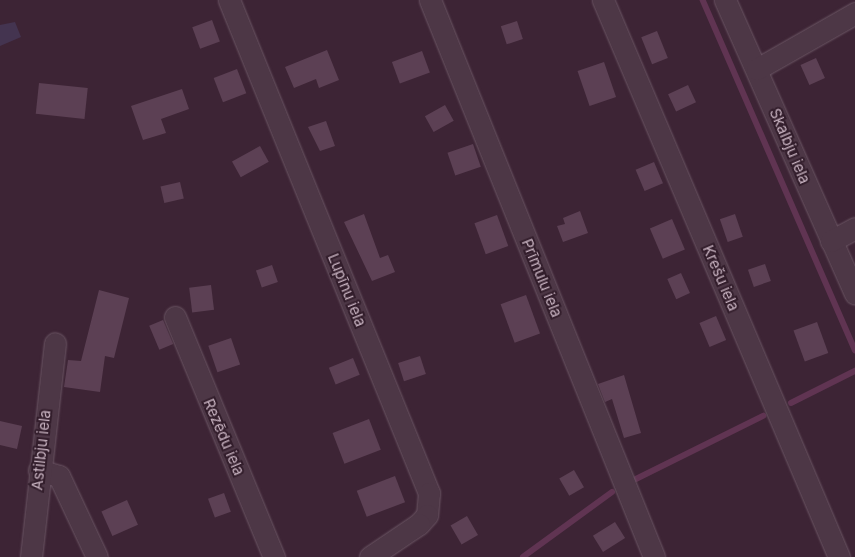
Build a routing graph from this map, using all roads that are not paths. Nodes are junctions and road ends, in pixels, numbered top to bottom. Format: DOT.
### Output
graph roads {
  1 [pos="229,0"];
  2 [pos="430,0"];
  3 [pos="603,0"];
  4 [pos="725,0"];
  5 [pos="855,14"];
  6 [pos="757,69"];
  7 [pos="855,228"];
  8 [pos="831,241"];
  9 [pos="855,293"];
  10 [pos="175,318"];
  11 [pos="54,343"];
  12 [pos="39,470"];
  13 [pos="31,557"];
  14 [pos="97,557"];
  15 [pos="274,557"];
  16 [pos="370,557"];
  17 [pos="654,557"];
  18 [pos="840,557"];
  1 -- 16 [label="street, Lupīnu iela"];
  2 -- 17 [label="street, Prīmulu iela"];
  3 -- 18 [label="street, Krešu iela"];
  4 -- 6 [label="street, Skalbju iela"];
  5 -- 6 [label="street"];
  6 -- 8 [label="street, Skalbju iela"];
  7 -- 8 [label="street"];
  8 -- 9 [label="street, Skalbju iela"];
  10 -- 15 [label="street, Rezēdu iela"];
  11 -- 12 [label="street, Astilbju iela"];
  12 -- 13 [label="street, Astilbju iela"];
  12 -- 14 [label="street"];
}
